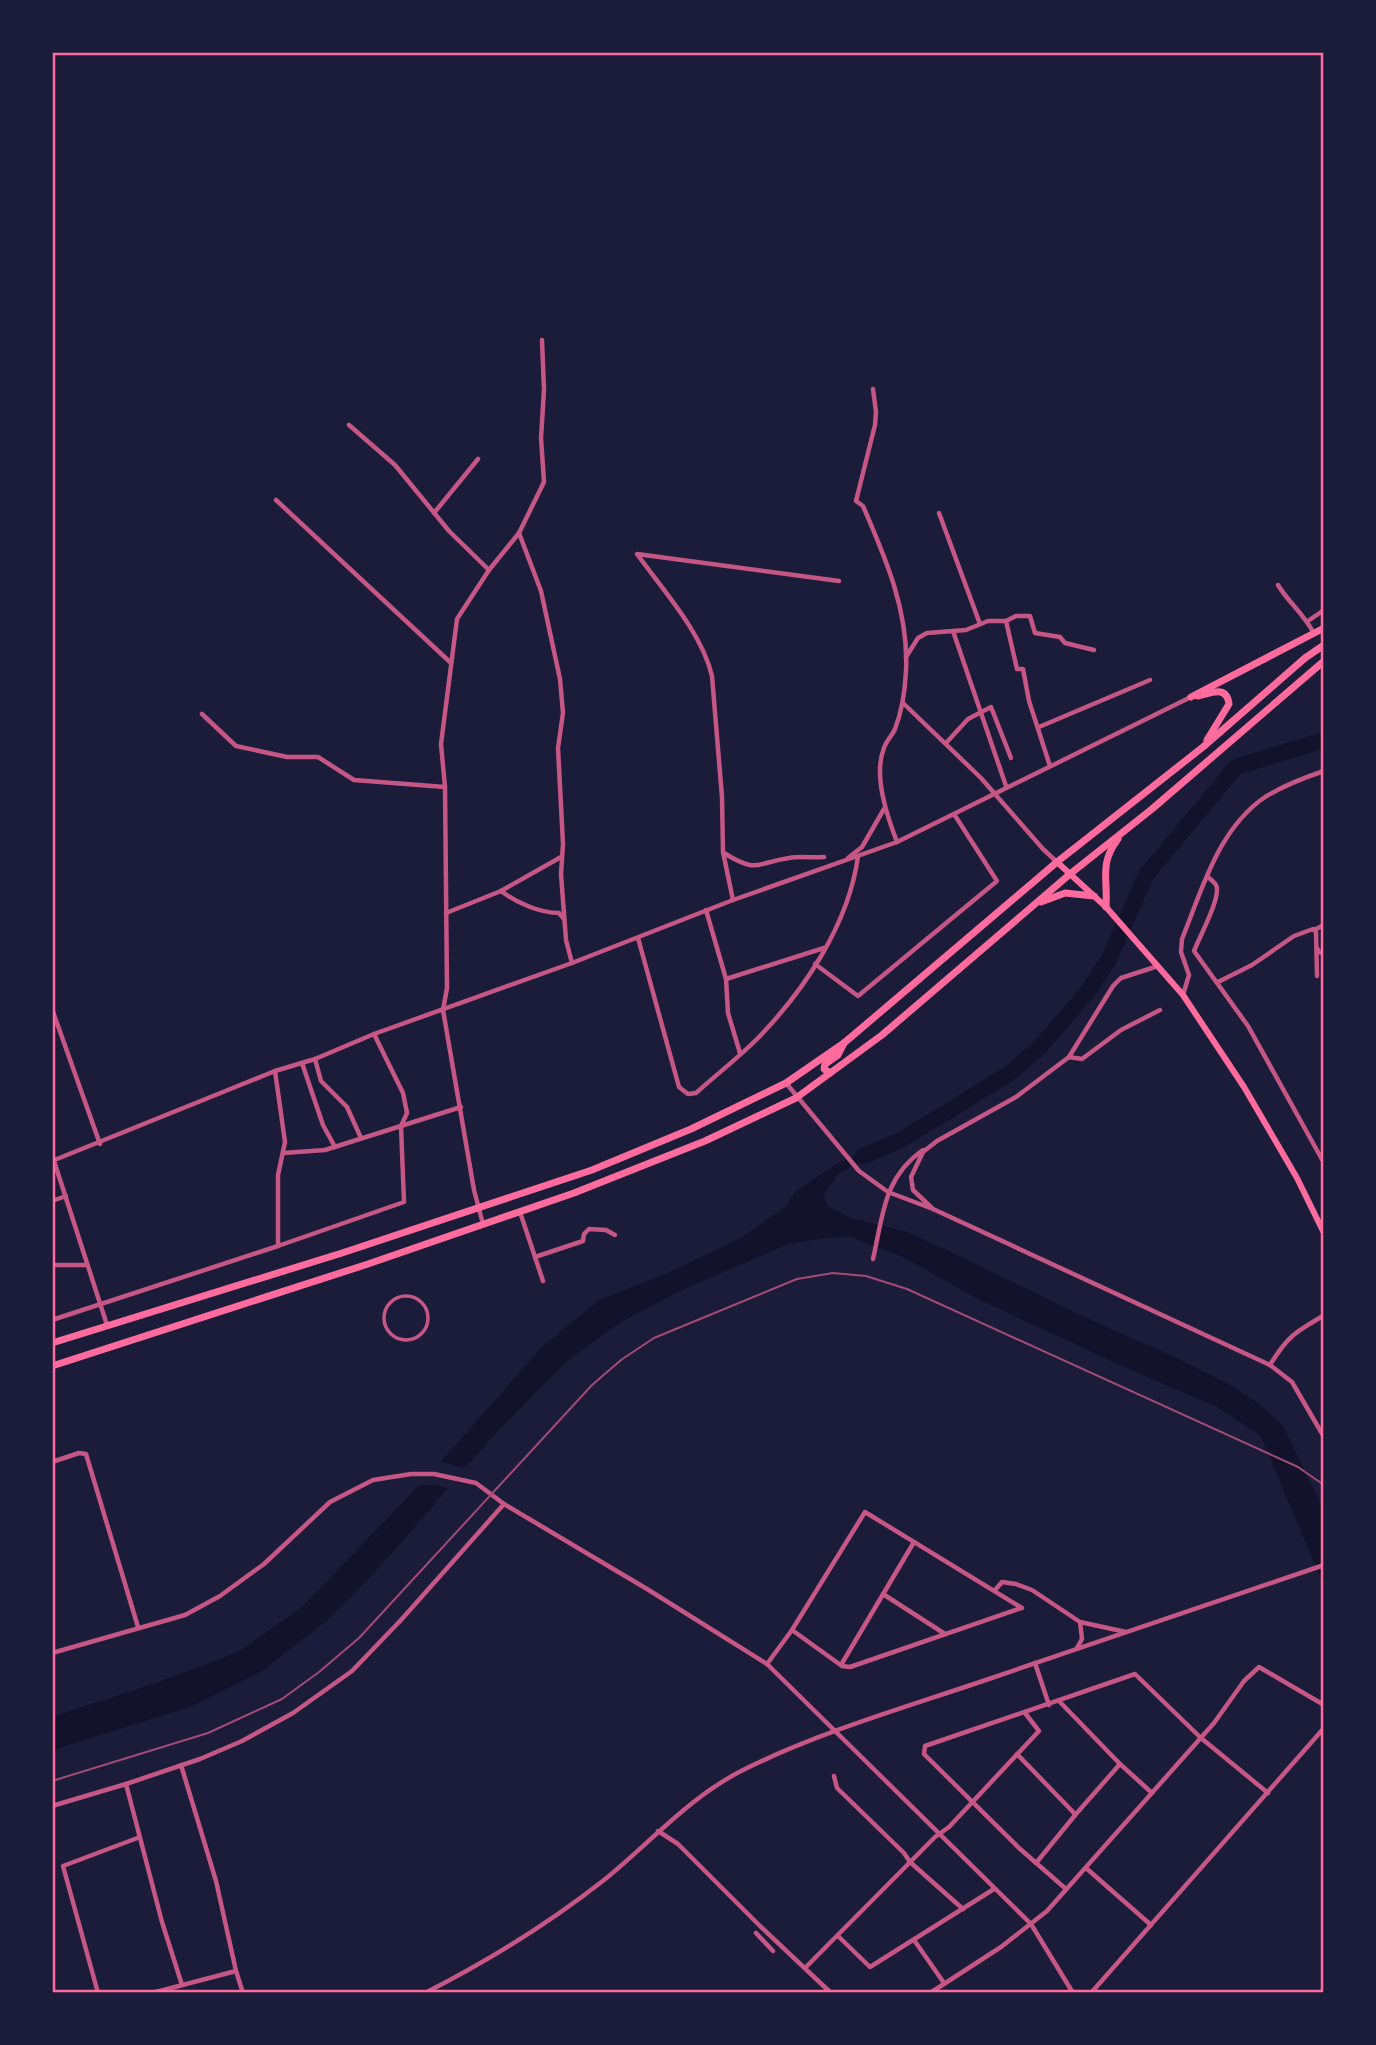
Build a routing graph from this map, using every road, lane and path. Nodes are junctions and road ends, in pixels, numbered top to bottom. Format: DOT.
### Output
graph roads {
  1 [pos="542,340"];
  2 [pos="873,389"];
  3 [pos="349,425"];
  4 [pos="478,459"];
  5 [pos="276,500"];
  6 [pos="434,513"];
  7 [pos="939,513"];
  8 [pos="519,534"];
  9 [pos="489,570"];
  10 [pos="839,580"];
  11 [pos="1278,585"];
  12 [pos="1324,610"];
  13 [pos="1006,621"];
  14 [pos="1308,621"];
  15 [pos="980,624"];
  16 [pos="1324,628"];
  17 [pos="953,631"];
  18 [pos="1313,632"];
  19 [pos="1324,645"];
  20 [pos="1094,650"];
  21 [pos="906,657"];
  22 [pos="1324,661"];
  23 [pos="452,664"];
  24 [pos="1150,680"];
  25 [pos="1191,696"];
  26 [pos="903,703"];
  27 [pos="979,712"];
  28 [pos="202,714"];
  29 [pos="1039,727"];
  30 [pos="946,743"];
  31 [pos="1203,747"];
  32 [pos="1011,758"];
  33 [pos="1050,766"];
  34 [pos="1324,771"];
  35 [pos="1006,786"];
  36 [pos="444,787"];
  37 [pos="994,794"];
  38 [pos="885,808"];
  39 [pos="954,814"];
  40 [pos="1125,830"];
  41 [pos="897,842"];
  42 [pos="723,852"];
  43 [pos="859,856"];
  44 [pos="824,857"];
  45 [pos="561,858"];
  46 [pos="846,860"];
  47 [pos="1057,862"];
  48 [pos="1070,874"];
  49 [pos="1208,877"];
  50 [pos="501,891"];
  51 [pos="1094,896"];
  52 [pos="733,900"];
  53 [pos="1031,907"];
  54 [pos="1107,907"];
  55 [pos="706,910"];
  56 [pos="446,913"];
  57 [pos="564,919"];
  58 [pos="1324,925"];
  59 [pos="1314,930"];
  60 [pos="638,938"];
  61 [pos="1316,947"];
  62 [pos="824,948"];
  63 [pos="1324,954"];
  64 [pos="572,963"];
  65 [pos="815,964"];
  66 [pos="1158,966"];
  67 [pos="1317,976"];
  68 [pos="726,979"];
  69 [pos="1218,982"];
  70 [pos="1184,995"];
  71 [pos="52,1009"];
  72 [pos="443,1010"];
  73 [pos="1160,1010"];
  74 [pos="374,1034"];
  75 [pos="844,1044"];
  76 [pos="740,1053"];
  77 [pos="1069,1057"];
  78 [pos="315,1059"];
  79 [pos="302,1063"];
  80 [pos="275,1071"];
  81 [pos="830,1073"];
  82 [pos="786,1083"];
  83 [pos="796,1098"];
  84 [pos="461,1107"];
  85 [pos="401,1126"];
  86 [pos="361,1138"];
  87 [pos="937,1141"];
  88 [pos="100,1144"];
  89 [pos="335,1147"];
  90 [pos="283,1153"];
  91 [pos="53,1161"];
  92 [pos="1324,1163"];
  93 [pos="888,1192"];
  94 [pos="66,1196"];
  95 [pos="52,1201"];
  96 [pos="478,1208"];
  97 [pos="933,1209"];
  98 [pos="520,1212"];
  99 [pos="484,1225"];
  100 [pos="1324,1233"];
  101 [pos="615,1235"];
  102 [pos="278,1246"];
  103 [pos="535,1257"];
  104 [pos="873,1259"];
  105 [pos="53,1264"];
  106 [pos="87,1265"];
  107 [pos="543,1281"];
  108 [pos="99,1305"];
  109 [pos="425,1307"];
  110 [pos="1324,1316"];
  111 [pos="52,1320"];
  112 [pos="107,1325"];
  113 [pos="52,1343"];
  114 [pos="1270,1365"];
  115 [pos="52,1366"];
  116 [pos="1324,1437"];
  117 [pos="52,1462"];
  118 [pos="504,1504"];
  119 [pos="914,1542"];
  120 [pos="1324,1565"];
  121 [pos="995,1590"];
  122 [pos="883,1594"];
  123 [pos="1080,1622"];
  124 [pos="138,1627"];
  125 [pos="792,1630"];
  126 [pos="1127,1632"];
  127 [pos="946,1635"];
  128 [pos="1076,1649"];
  129 [pos="52,1653"];
  130 [pos="1035,1663"];
  131 [pos="767,1664"];
  132 [pos="841,1665"];
  133 [pos="1059,1701"];
  134 [pos="1049,1704"];
  135 [pos="1324,1704"];
  136 [pos="1025,1713"];
  137 [pos="1324,1728"];
  138 [pos="836,1731"];
  139 [pos="1201,1738"];
  140 [pos="1017,1754"];
  141 [pos="1120,1764"];
  142 [pos="181,1765"];
  143 [pos="834,1776"];
  144 [pos="126,1784"];
  145 [pos="1152,1793"];
  146 [pos="1268,1793"];
  147 [pos="972,1801"];
  148 [pos="52,1806"];
  149 [pos="1076,1814"];
  150 [pos="658,1831"];
  151 [pos="940,1833"];
  152 [pos="140,1837"];
  153 [pos="910,1862"];
  154 [pos="1036,1863"];
  155 [pos="1086,1868"];
  156 [pos="994,1889"];
  157 [pos="1066,1889"];
  158 [pos="963,1909"];
  159 [pos="1031,1924"];
  160 [pos="1152,1925"];
  161 [pos="757,1933"];
  162 [pos="838,1936"];
  163 [pos="914,1940"];
  164 [pos="774,1951"];
  165 [pos="805,1968"];
  166 [pos="236,1971"];
  167 [pos="944,1983"];
  168 [pos="182,1985"];
  169 [pos="98,1993"];
  170 [pos="152,1993"];
  171 [pos="243,1993"];
  172 [pos="425,1993"];
  173 [pos="831,1993"];
  174 [pos="930,1993"];
  175 [pos="1073,1993"];
  176 [pos="1091,1993"];
  1 -- 8 [label="street"];
  2 -- 21 [label="street"];
  3 -- 6 [label="street"];
  4 -- 6 [label="street"];
  5 -- 23 [label="street"];
  6 -- 9 [label="street"];
  7 -- 15 [label="street"];
  8 -- 9 [label="street"];
  8 -- 45 [label="street"];
  9 -- 23 [label="street"];
  10 -- 42 [label="street"];
  11 -- 14 [label="street"];
  12 -- 14 [label="street"];
  13 -- 15 [label="street"];
  13 -- 20 [label="street"];
  13 -- 29 [label="street"];
  14 -- 18 [label="street"];
  15 -- 17 [label="street"];
  16 -- 18 [label="main road"];
  17 -- 21 [label="street"];
  17 -- 27 [label="street"];
  18 -- 25 [label="main road"];
  19 -- 31 [label="main road"];
  21 -- 26 [label="street"];
  22 -- 40 [label="main road"];
  23 -- 36 [label="street"];
  24 -- 29 [label="street"];
  25 -- 31 [label="main road"];
  25 -- 33 [label="street"];
  26 -- 30 [label="street"];
  26 -- 38 [label="street"];
  27 -- 30 [label="street"];
  27 -- 32 [label="street"];
  27 -- 35 [label="street"];
  28 -- 36 [label="street"];
  29 -- 33 [label="street"];
  30 -- 37 [label="street"];
  31 -- 47 [label="main road"];
  33 -- 35 [label="street"];
  34 -- 49 [label="street"];
  35 -- 37 [label="street"];
  36 -- 56 [label="street"];
  37 -- 39 [label="street"];
  37 -- 47 [label="street"];
  38 -- 41 [label="street"];
  38 -- 46 [label="street"];
  39 -- 41 [label="street"];
  39 -- 65 [label="street"];
  40 -- 48 [label="main road"];
  40 -- 54 [label="main road"];
  41 -- 43 [label="street"];
  42 -- 44 [label="street"];
  42 -- 52 [label="street"];
  43 -- 46 [label="street"];
  43 -- 62 [label="street"];
  45 -- 50 [label="street"];
  45 -- 57 [label="street"];
  46 -- 52 [label="street"];
  47 -- 48 [label="main road"];
  47 -- 75 [label="main road"];
  48 -- 51 [label="main road"];
  48 -- 53 [label="main road"];
  49 -- 69 [label="street"];
  49 -- 70 [label="street"];
  50 -- 56 [label="street"];
  50 -- 57 [label="street"];
  51 -- 53 [label="main road"];
  51 -- 54 [label="main road"];
  52 -- 55 [label="street"];
  53 -- 81 [label="main road"];
  54 -- 66 [label="main road"];
  55 -- 60 [label="street"];
  55 -- 68 [label="street"];
  56 -- 72 [label="street"];
  57 -- 64 [label="street"];
  58 -- 59 [label="street"];
  59 -- 61 [label="street"];
  59 -- 69 [label="street"];
  60 -- 64 [label="street"];
  60 -- 76 [label="street"];
  61 -- 63 [label="street"];
  61 -- 67 [label="street"];
  62 -- 65 [label="street"];
  62 -- 68 [label="street"];
  64 -- 72 [label="street"];
  65 -- 76 [label="street"];
  66 -- 70 [label="main road"];
  66 -- 77 [label="street"];
  68 -- 76 [label="street"];
  69 -- 92 [label="street"];
  70 -- 100 [label="main road"];
  71 -- 88 [label="street"];
  72 -- 74 [label="street"];
  72 -- 84 [label="street"];
  73 -- 77 [label="street"];
  74 -- 78 [label="street"];
  74 -- 85 [label="street"];
  75 -- 81 [label="main road"];
  75 -- 82 [label="main road"];
  77 -- 87 [label="street"];
  78 -- 79 [label="street"];
  78 -- 86 [label="street"];
  79 -- 80 [label="street"];
  79 -- 89 [label="street"];
  80 -- 88 [label="street"];
  80 -- 90 [label="street"];
  81 -- 83 [label="main road"];
  82 -- 83 [label="street"];
  82 -- 96 [label="main road"];
  83 -- 93 [label="street"];
  83 -- 98 [label="main road"];
  84 -- 85 [label="street"];
  84 -- 96 [label="street"];
  85 -- 86 [label="street"];
  85 -- 102 [label="street"];
  86 -- 89 [label="street"];
  87 -- 93 [label="street"];
  87 -- 97 [label="street"];
  88 -- 91 [label="street"];
  89 -- 90 [label="street"];
  90 -- 102 [label="street"];
  91 -- 94 [label="street"];
  93 -- 97 [label="street"];
  93 -- 104 [label="street"];
  94 -- 95 [label="street"];
  94 -- 106 [label="street"];
  96 -- 99 [label="street"];
  96 -- 112 [label="main road"];
  97 -- 114 [label="street"];
  98 -- 99 [label="main road"];
  98 -- 103 [label="street"];
  99 -- 115 [label="main road"];
  101 -- 103 [label="street"];
  102 -- 108 [label="street"];
  103 -- 107 [label="street"];
  105 -- 106 [label="street"];
  106 -- 108 [label="street"];
  108 -- 111 [label="street"];
  108 -- 112 [label="street"];
  109 -- 109 [label="street"];
  110 -- 114 [label="street"];
  112 -- 113 [label="main road"];
  114 -- 116 [label="street"];
  117 -- 124 [label="street"];
  118 -- 124 [label="street"];
  118 -- 131 [label="street"];
  118 -- 142 [label="street"];
  119 -- 121 [label="street"];
  119 -- 122 [label="street"];
  119 -- 125 [label="street"];
  120 -- 126 [label="street"];
  121 -- 123 [label="street"];
  121 -- 127 [label="street"];
  122 -- 127 [label="street"];
  122 -- 132 [label="street"];
  123 -- 126 [label="street"];
  123 -- 128 [label="street"];
  124 -- 129 [label="street"];
  125 -- 131 [label="street"];
  125 -- 132 [label="street"];
  126 -- 128 [label="street"];
  127 -- 132 [label="street"];
  128 -- 130 [label="street"];
  130 -- 134 [label="street"];
  130 -- 138 [label="street"];
  131 -- 138 [label="street"];
  133 -- 134 [label="street"];
  133 -- 139 [label="street"];
  133 -- 141 [label="street"];
  134 -- 136 [label="street"];
  135 -- 139 [label="street"];
  136 -- 140 [label="street"];
  136 -- 147 [label="street"];
  137 -- 146 [label="street"];
  138 -- 150 [label="street"];
  138 -- 151 [label="street"];
  139 -- 145 [label="street"];
  139 -- 146 [label="street"];
  140 -- 147 [label="street"];
  140 -- 149 [label="street"];
  141 -- 145 [label="street"];
  141 -- 149 [label="street"];
  142 -- 144 [label="street"];
  142 -- 166 [label="street"];
  143 -- 153 [label="street"];
  144 -- 148 [label="street"];
  144 -- 152 [label="street"];
  145 -- 155 [label="street"];
  146 -- 160 [label="street"];
  147 -- 151 [label="street"];
  147 -- 154 [label="street"];
  149 -- 154 [label="street"];
  150 -- 165 [label="street"];
  150 -- 172 [label="street"];
  151 -- 153 [label="street"];
  151 -- 156 [label="street"];
  152 -- 168 [label="street"];
  152 -- 169 [label="street"];
  153 -- 158 [label="street"];
  153 -- 162 [label="street"];
  154 -- 157 [label="street"];
  155 -- 157 [label="street"];
  155 -- 160 [label="street"];
  156 -- 158 [label="street"];
  156 -- 159 [label="street"];
  157 -- 159 [label="street"];
  158 -- 163 [label="street"];
  159 -- 167 [label="street"];
  159 -- 175 [label="street"];
  160 -- 176 [label="street"];
  161 -- 164 [label="street"];
  162 -- 163 [label="street"];
  162 -- 165 [label="street"];
  163 -- 167 [label="street"];
  165 -- 173 [label="street"];
  166 -- 168 [label="street"];
  166 -- 171 [label="street"];
  167 -- 174 [label="street"];
  168 -- 170 [label="street"];
}
